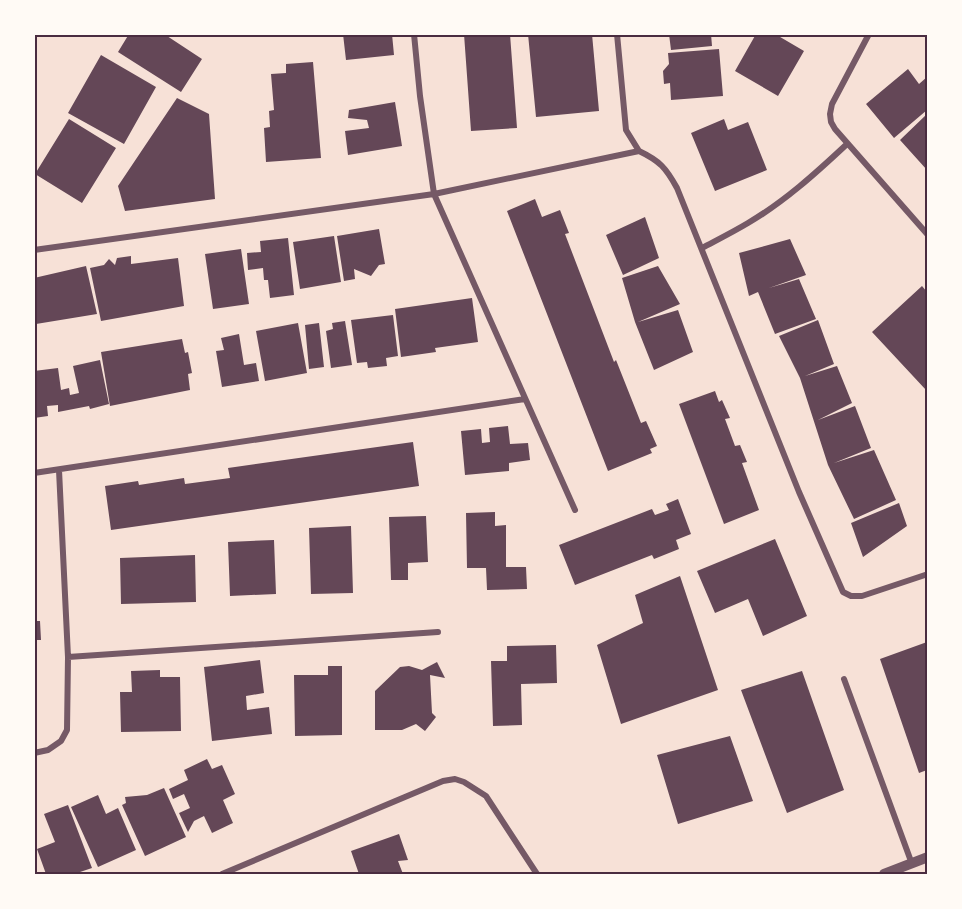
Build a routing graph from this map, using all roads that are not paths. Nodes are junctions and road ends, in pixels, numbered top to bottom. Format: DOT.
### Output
graph roads {
  1 [pos="414,34"];
  2 [pos="617,34"];
  3 [pos="869,34"];
  4 [pos="847,144"];
  5 [pos="639,151"];
  6 [pos="434,194"];
  7 [pos="927,235"];
  8 [pos="702,248"];
  9 [pos="34,250"];
  10 [pos="525,399"];
  11 [pos="59,470"];
  12 [pos="34,473"];
  13 [pos="575,510"];
  14 [pos="927,574"];
  15 [pos="438,632"];
  16 [pos="69,657"];
  17 [pos="844,679"];
  18 [pos="34,753"];
  19 [pos="927,858"];
  20 [pos="912,864"];
  21 [pos="222,874"];
  22 [pos="537,874"];
  23 [pos="884,874"];
  1 -- 6 [label="street"];
  2 -- 5 [label="street"];
  3 -- 4 [label="street"];
  4 -- 7 [label="street"];
  4 -- 8 [label="street"];
  5 -- 6 [label="street"];
  5 -- 8 [label="street"];
  6 -- 9 [label="street"];
  6 -- 10 [label="street"];
  8 -- 14 [label="street"];
  10 -- 11 [label="street"];
  10 -- 13 [label="street"];
  11 -- 12 [label="street"];
  11 -- 16 [label="street"];
  15 -- 16 [label="street"];
  16 -- 18 [label="street"];
  17 -- 20 [label="street"];
  19 -- 20 [label="street"];
  20 -- 23 [label="street"];
  21 -- 22 [label="street"];
}
